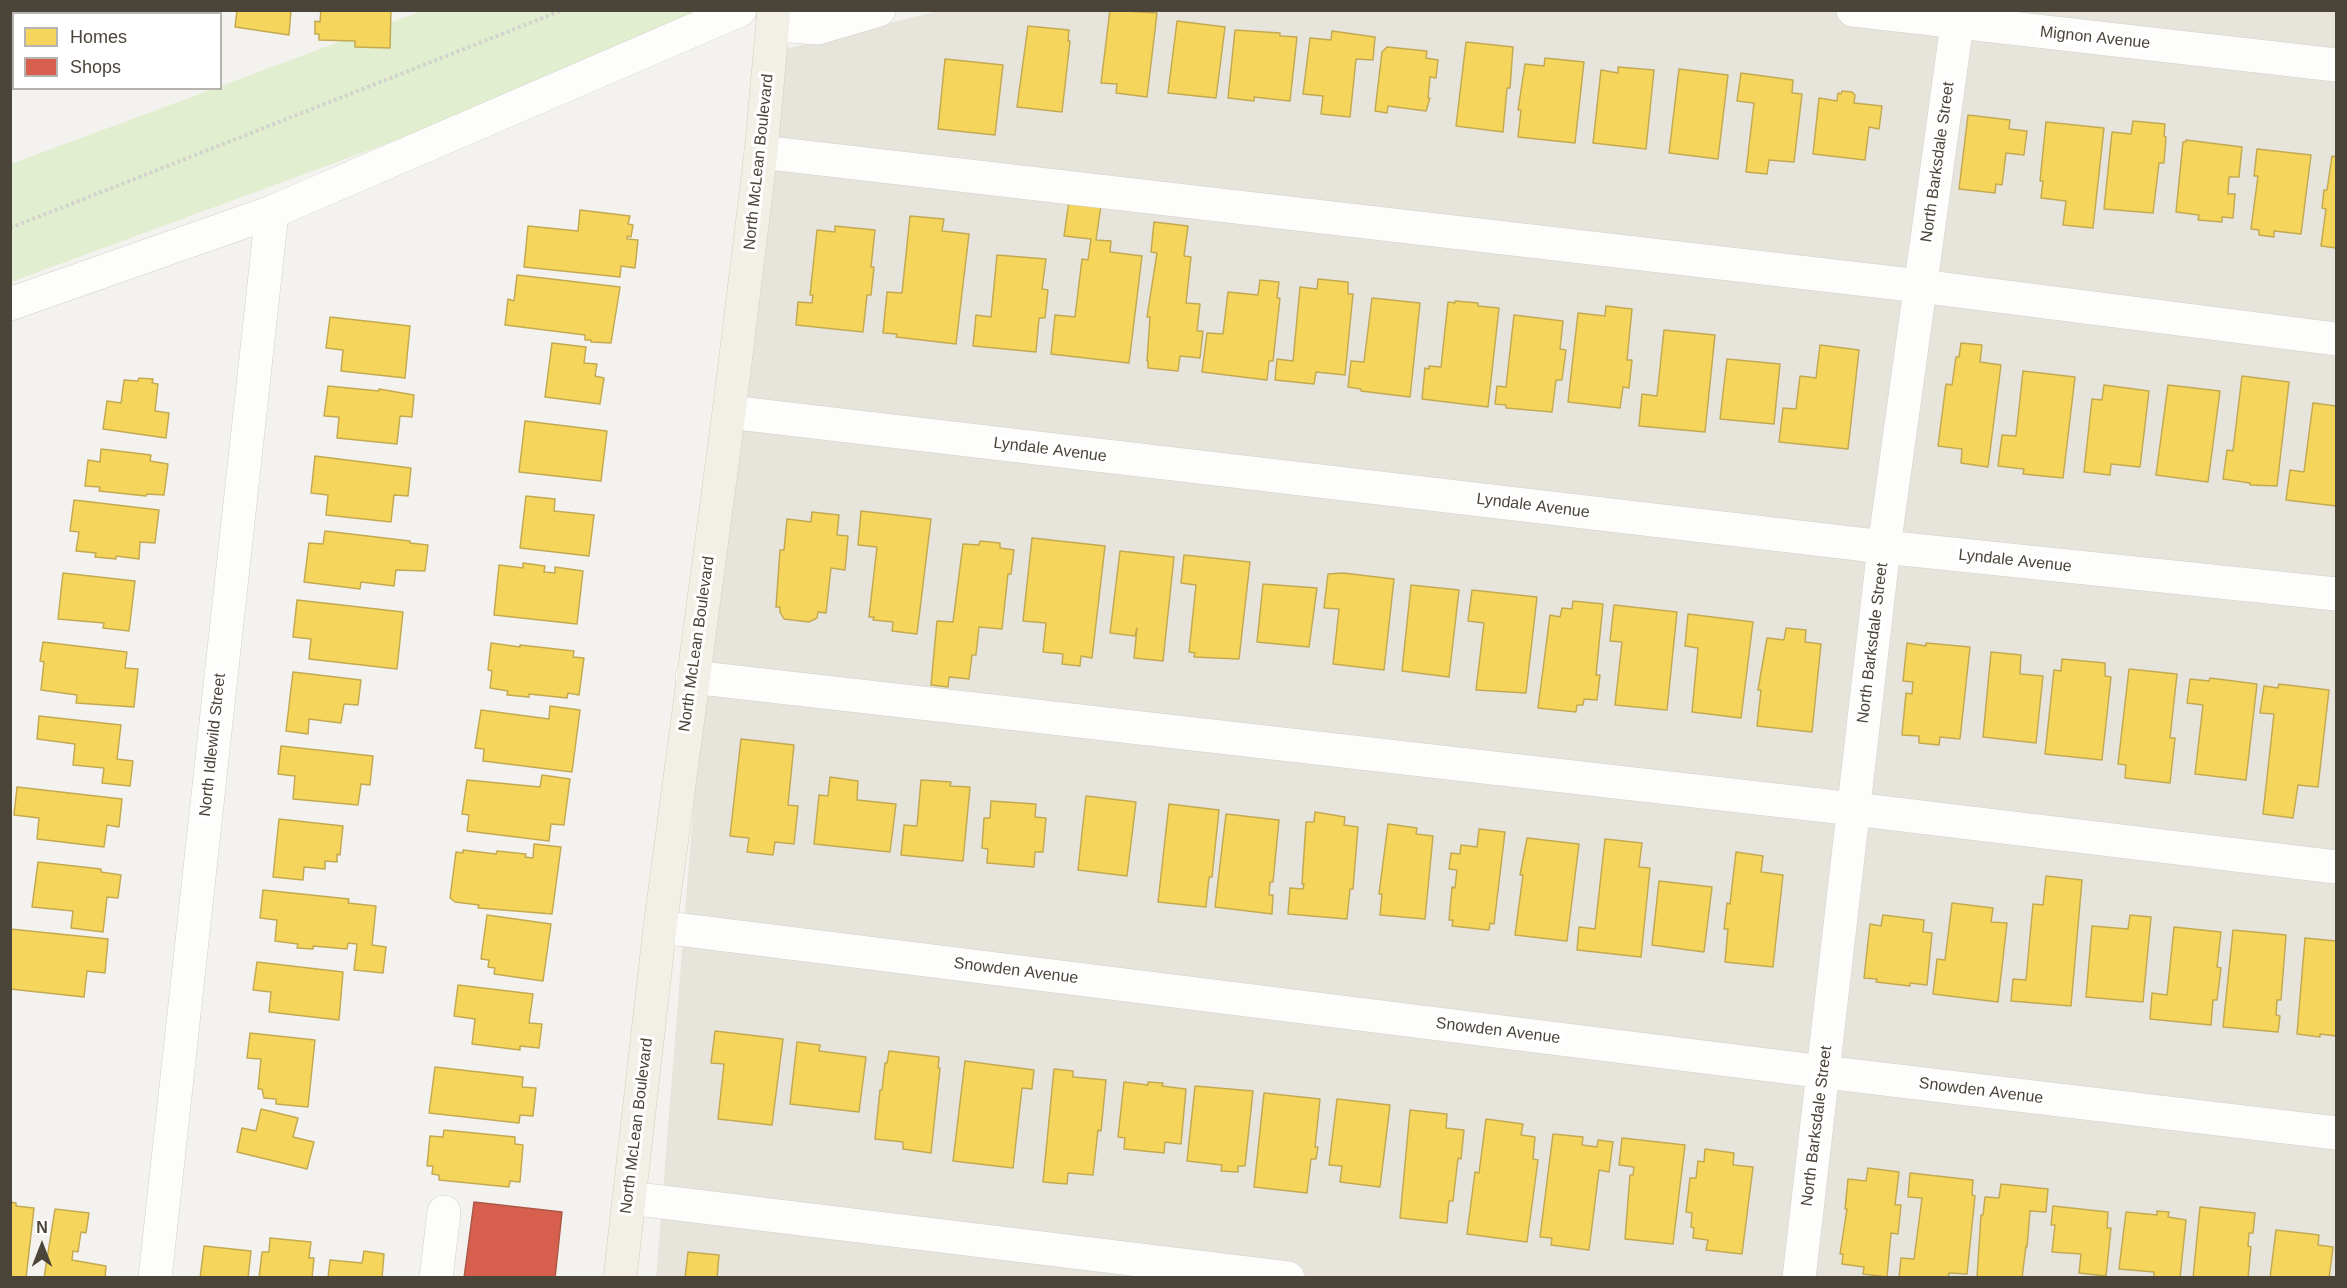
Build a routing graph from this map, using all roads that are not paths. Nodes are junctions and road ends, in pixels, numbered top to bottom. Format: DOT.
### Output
graph roads {
  1 [pos="740,10"];
  2 [pos="879,10"];
  3 [pos="1853,10"];
  4 [pos="1958,17"];
  5 [pos="774,18"];
  6 [pos="2337,65"];
  7 [pos="761,152"];
  8 [pos="272,212"];
  9 [pos="1920,286"];
  10 [pos="10,304"];
  11 [pos="2337,339"];
  12 [pos="729,412"];
  13 [pos="1884,547"];
  14 [pos="2337,594"];
  15 [pos="692,677"];
  16 [pos="1854,809"];
  17 [pos="2337,867"];
  18 [pos="660,927"];
  19 [pos="1824,1072"];
  20 [pos="2337,1133"];
  21 [pos="629,1198"];
  22 [pos="444,1212"];
  23 [pos="155,1278"];
  24 [pos="436,1278"];
  25 [pos="620,1278"];
  26 [pos="1288,1278"];
  27 [pos="1799,1278"];
  1 -- 8 [label="street"];
  2 -- 5 [label="street"];
  3 -- 4 [label="street, Mignon Avenue"];
  4 -- 6 [label="street, Mignon Avenue"];
  4 -- 9 [label="street, North Barksdale Street"];
  5 -- 7 [label="main road, North McLean Boulevard"];
  7 -- 9 [label="street"];
  7 -- 12 [label="main road, North McLean Boulevard"];
  8 -- 10 [label="street"];
  8 -- 23 [label="street, North Idlewild Street"];
  9 -- 11 [label="street"];
  9 -- 13 [label="street, North Barksdale Street"];
  12 -- 13 [label="street, Lyndale Avenue"];
  12 -- 15 [label="main road, North McLean Boulevard"];
  13 -- 14 [label="street, Lyndale Avenue"];
  13 -- 16 [label="street, North Barksdale Street"];
  15 -- 16 [label="street"];
  15 -- 18 [label="main road, North McLean Boulevard"];
  16 -- 17 [label="street"];
  16 -- 19 [label="street, North Barksdale Street"];
  18 -- 19 [label="street, Snowden Avenue"];
  18 -- 21 [label="main road, North McLean Boulevard"];
  19 -- 20 [label="street, Snowden Avenue"];
  19 -- 27 [label="street, North Barksdale Street"];
  21 -- 25 [label="main road, North McLean Boulevard"];
  21 -- 26 [label="street"];
  22 -- 24 [label="street"];
}
